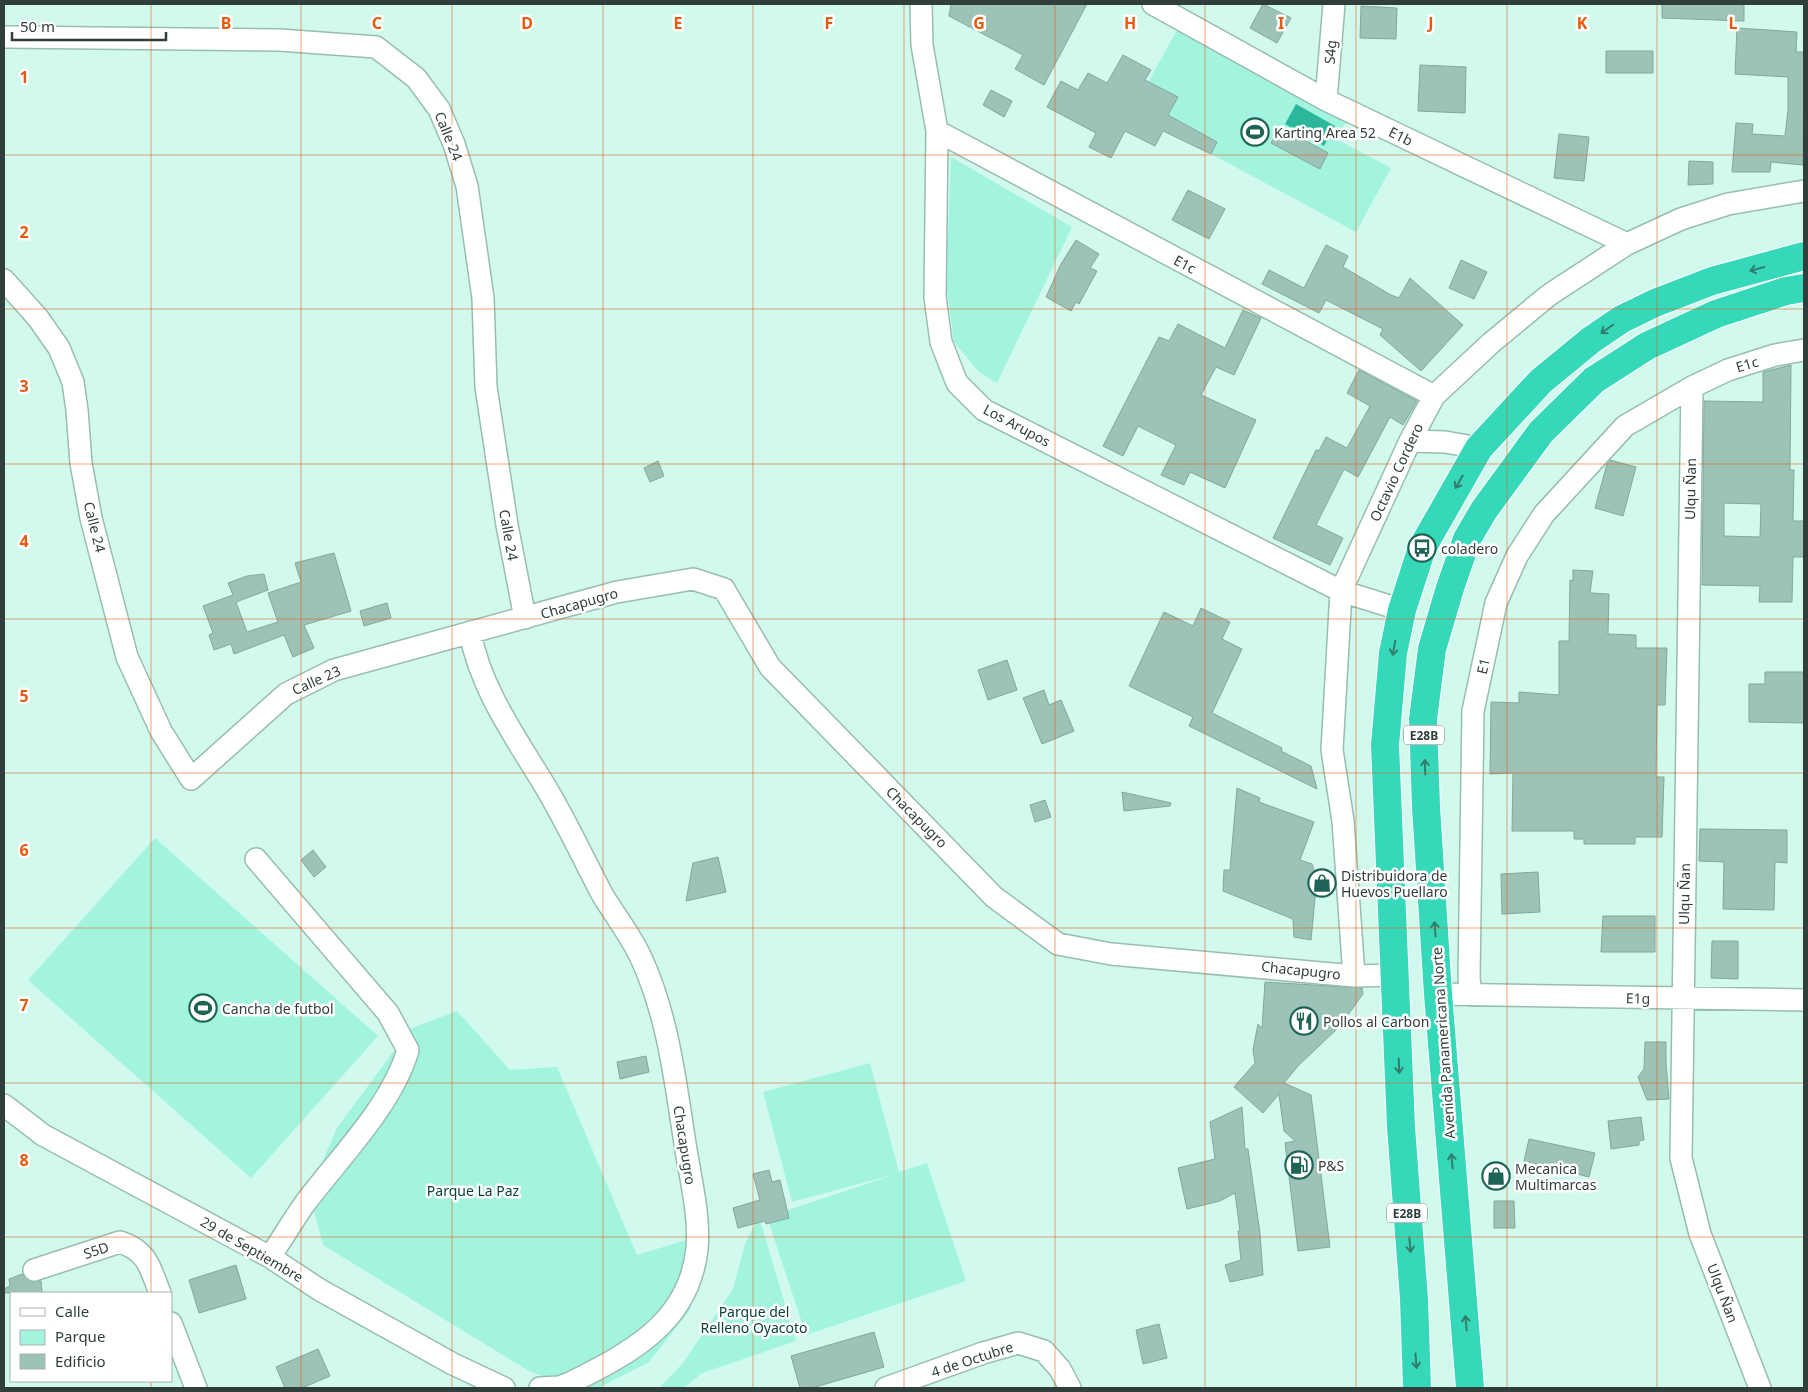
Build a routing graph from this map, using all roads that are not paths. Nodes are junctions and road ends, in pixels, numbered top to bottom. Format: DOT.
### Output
graph roads {
  1 [pos="921,4"];
  2 [pos="1153,4"];
  3 [pos="1334,4"];
  4 [pos="4,37"];
  5 [pos="1326,100"];
  6 [pos="937,131"];
  7 [pos="1804,192"];
  8 [pos="1627,244"];
  9 [pos="1804,256"];
  10 [pos="4,280"];
  11 [pos="1804,288"];
  12 [pos="1804,350"];
  13 [pos="1692,386"];
  14 [pos="1434,396"];
  15 [pos="1410,441"];
  16 [pos="1479,448"];
  17 [pos="1341,591"];
  18 [pos="1402,610"];
  19 [pos="525,618"];
  20 [pos="470,632"];
  21 [pos="191,779"];
  22 [pos="256,859"];
  23 [pos="1395,975"];
  24 [pos="1354,976"];
  25 [pos="1438,994"];
  26 [pos="1471,995"];
  27 [pos="1682,999"];
  28 [pos="1804,1000"];
  29 [pos="4,1105"];
  30 [pos="270,1257"];
  31 [pos="34,1270"];
  32 [pos="160,1292"];
  33 [pos="172,1326"];
  34 [pos="571,1386"];
  35 [pos="196,1388"];
  36 [pos="504,1388"];
  37 [pos="540,1388"];
  38 [pos="886,1388"];
  39 [pos="1070,1388"];
  40 [pos="1418,1388"];
  41 [pos="1470,1388"];
  42 [pos="1760,1388"];
  1 -- 6 [label="street, Los Arupos"];
  2 -- 5 [label="street, E1b"];
  3 -- 5 [label="street, S4g"];
  4 -- 19 [label="street, Calle 24"];
  5 -- 8 [label="street, E1b"];
  6 -- 14 [label="street, E1c"];
  6 -- 17 [label="street, Los Arupos"];
  7 -- 8 [label="street, Octavio Cordero"];
  8 -- 14 [label="street, Octavio Cordero"];
  9 -- 16 [label="highway, E28B, one-way"];
  10 -- 21 [label="street, Calle 24"];
  25 -- 11 [label="highway, Avenida Panamericana Norte / E28B, one-way"];
  12 -- 13 [label="street, E1c"];
  13 -- 26 [label="street, E1"];
  13 -- 27 [label="street, Ulqu Ñan"];
  14 -- 15 [label="street, Octavio Cordero"];
  15 -- 16 [label="street"];
  15 -- 17 [label="street, Octavio Cordero"];
  16 -- 18 [label="highway, E28B, one-way"];
  17 -- 18 [label="street, Los Arupos"];
  17 -- 24 [label="street, Octavio Cordero"];
  18 -- 23 [label="highway, E28B, one-way"];
  19 -- 20 [label="street, Chacapugro"];
  19 -- 24 [label="street, Chacapugro"];
  20 -- 21 [label="street, Calle 23"];
  20 -- 34 [label="street, Chacapugro"];
  22 -- 30 [label="street"];
  23 -- 24 [label="street, Chacapugro"];
  23 -- 40 [label="highway, E28B, one-way"];
  25 -- 26 [label="street"];
  41 -- 25 [label="highway, Avenida Panamericana Norte / E28B, one-way"];
  26 -- 27 [label="street, E1g"];
  27 -- 28 [label="street, E1g"];
  27 -- 42 [label="street, Ulqu Ñan"];
  29 -- 30 [label="street, 29 de Septiembre"];
  30 -- 36 [label="street, 29 de Septiembre"];
  31 -- 32 [label="street, S5D"];
  33 -- 35 [label="street"];
  34 -- 37 [label="street"];
  38 -- 39 [label="street, 4 de Octubre"];
}
